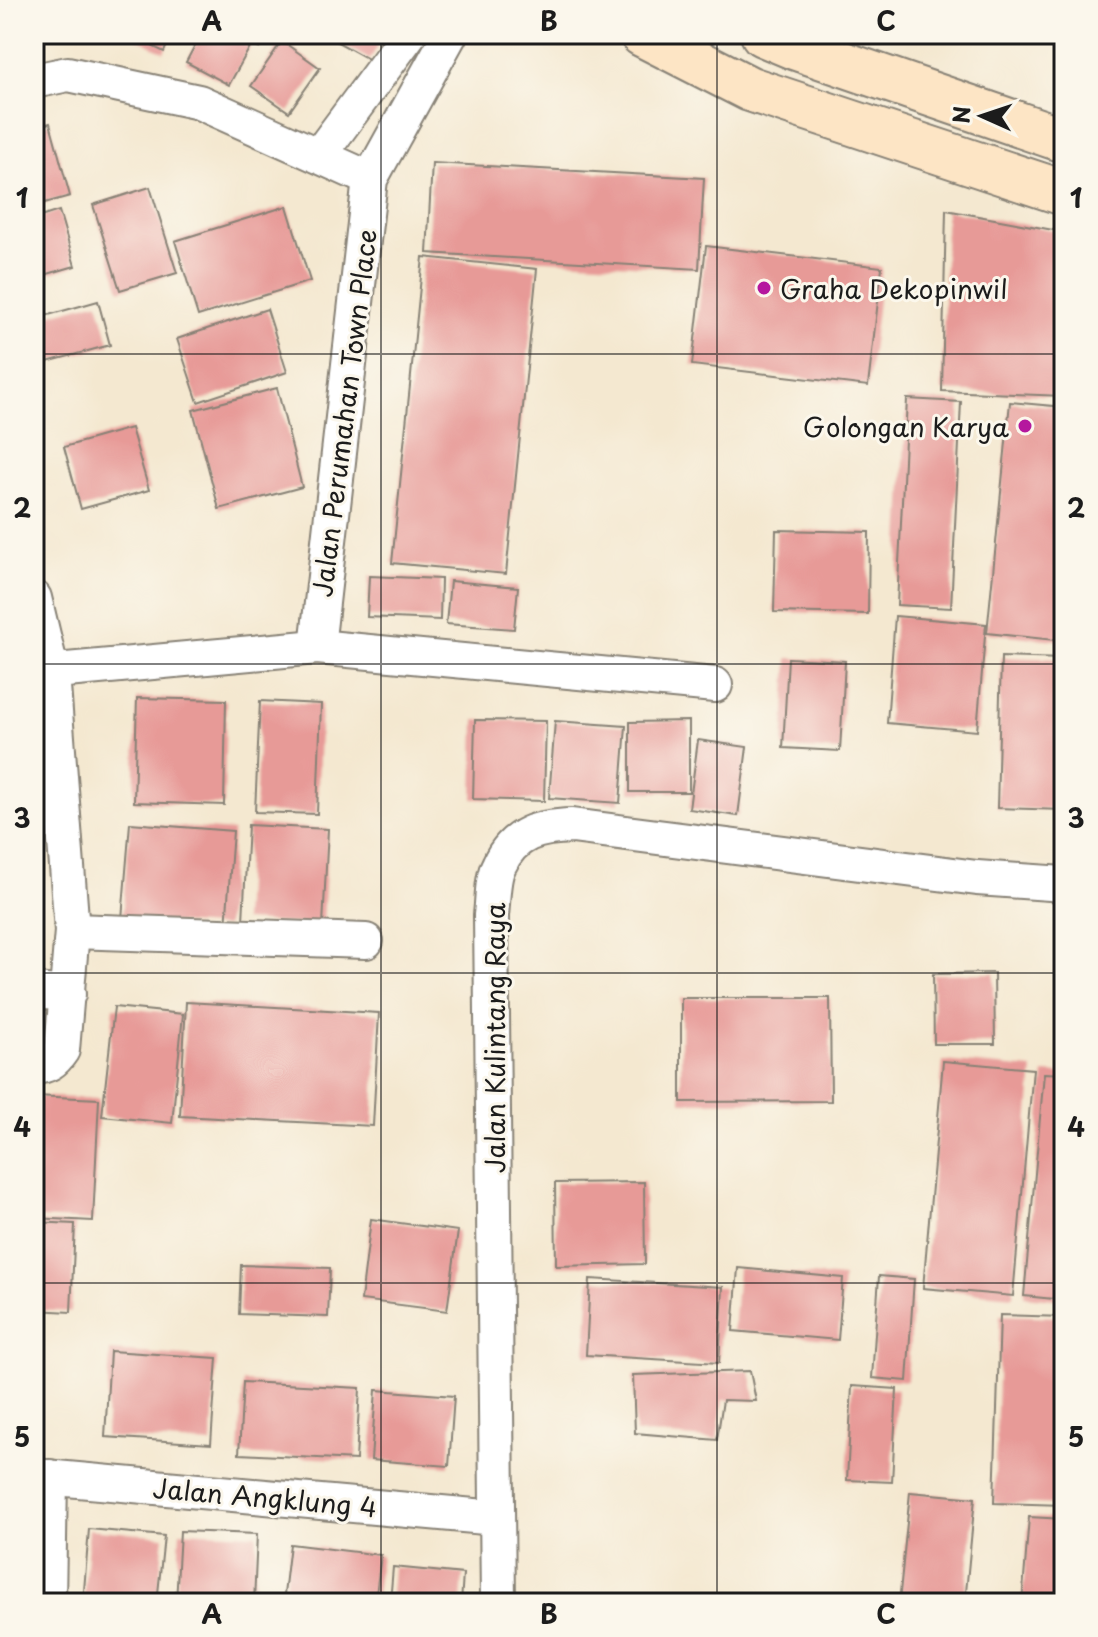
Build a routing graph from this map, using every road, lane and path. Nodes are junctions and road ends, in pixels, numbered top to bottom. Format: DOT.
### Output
graph roads {
  1 [pos="409,34"];
  2 [pos="450,34"];
  3 [pos="642,34"];
  4 [pos="763,34"];
  5 [pos="34,81"];
  6 [pos="1064,140"];
  7 [pos="320,154"];
  8 [pos="370,179"];
  9 [pos="1064,193"];
  10 [pos="34,598"];
  11 [pos="317,647"];
  12 [pos="43,673"];
  13 [pos="715,685"];
  14 [pos="1064,884"];
  15 [pos="72,931"];
  16 [pos="366,941"];
  17 [pos="34,991"];
  18 [pos="68,994"];
  19 [pos="34,1067"];
  20 [pos="42,1476"];
  21 [pos="496,1518"];
  22 [pos="48,1603"];
  23 [pos="498,1603"];
  1 -- 7 [label="street"];
  2 -- 8 [label="street, Jalan Perumahan Town Place"];
  3 -- 9 [label="main road"];
  4 -- 6 [label="main road"];
  5 -- 7 [label="street"];
  7 -- 8 [label="street"];
  8 -- 11 [label="street, Jalan Perumahan Town Place"];
  10 -- 12 [label="street"];
  11 -- 12 [label="street"];
  11 -- 13 [label="street"];
  12 -- 15 [label="street"];
  14 -- 21 [label="street, Jalan Kulintang Raya"];
  15 -- 16 [label="street"];
  15 -- 18 [label="street"];
  17 -- 18 [label="street"];
  18 -- 19 [label="street"];
  20 -- 21 [label="street, Jalan Angklung 4"];
  20 -- 22 [label="street"];
  21 -- 23 [label="street, Jalan Kulintang Raya"];
}
